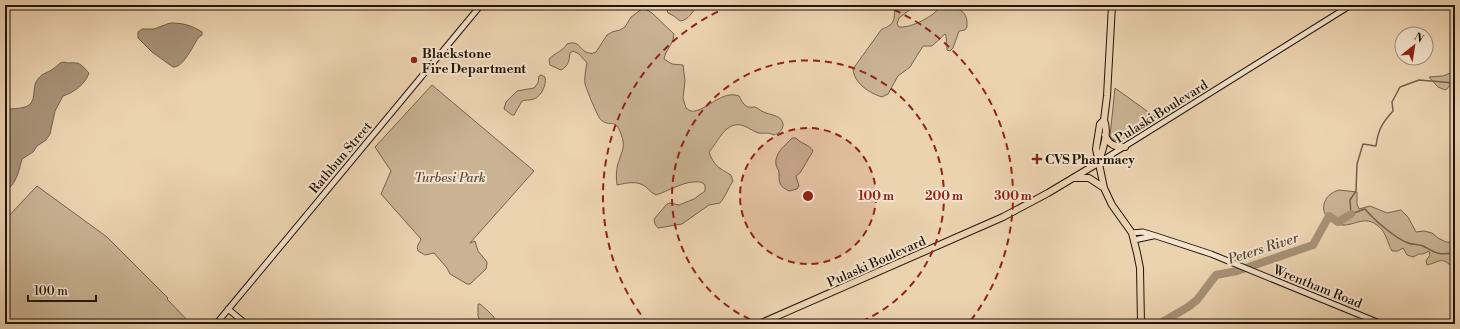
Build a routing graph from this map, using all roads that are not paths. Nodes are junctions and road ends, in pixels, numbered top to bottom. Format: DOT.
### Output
graph roads {
  1 [pos="481,5"];
  2 [pos="1112,5"];
  3 [pos="1351,5"];
  4 [pos="1104,120"];
  5 [pos="1105,135"];
  6 [pos="1125,147"];
  7 [pos="1098,163"];
  8 [pos="1072,178"];
  9 [pos="1104,188"];
  10 [pos="1132,233"];
  11 [pos="1156,236"];
  12 [pos="1134,240"];
  13 [pos="228,309"];
  14 [pos="216,324"];
  15 [pos="246,324"];
  16 [pos="759,324"];
  17 [pos="1141,324"];
  18 [pos="1382,324"];
  1 -- 13 [label="main road, Rathbun Street"];
  2 -- 4 [label="main road"];
  3 -- 6 [label="main road, Pulaski Boulevard"];
  4 -- 5 [label="main road"];
  4 -- 7 [label="main road"];
  5 -- 6 [label="main road"];
  5 -- 7 [label="main road"];
  6 -- 7 [label="main road, Pulaski Boulevard"];
  7 -- 8 [label="main road, Pulaski Boulevard"];
  7 -- 9 [label="main road"];
  8 -- 9 [label="main road"];
  8 -- 16 [label="main road, Pulaski Boulevard"];
  9 -- 10 [label="main road"];
  10 -- 11 [label="main road, Wrentham Road"];
  10 -- 12 [label="main road"];
  11 -- 12 [label="main road, Wrentham Road"];
  11 -- 18 [label="main road, Wrentham Road"];
  12 -- 17 [label="main road"];
  13 -- 14 [label="main road, Rathbun Street"];
  13 -- 15 [label="main road"];
}
